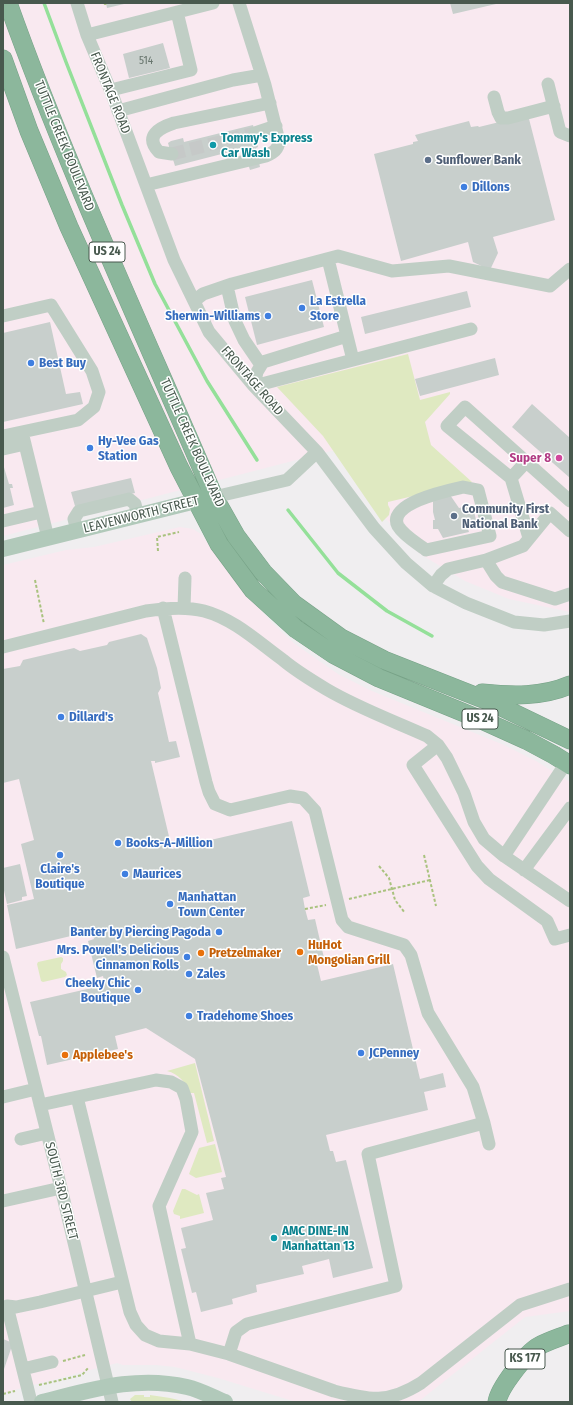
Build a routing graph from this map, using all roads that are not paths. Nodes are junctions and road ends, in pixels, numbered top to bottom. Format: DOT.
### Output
graph roads {
  1 [pos="8,3"];
  2 [pos="77,3"];
  3 [pos="214,3"];
  4 [pos="239,3"];
  5 [pos="177,12"];
  6 [pos="87,36"];
  7 [pos="3,59"];
  8 [pos="262,75"];
  9 [pos="3,83"];
  10 [pos="548,84"];
  11 [pos="111,90"];
  12 [pos="494,97"];
  13 [pos="270,103"];
  14 [pos="554,106"];
  15 [pos="118,111"];
  16 [pos="276,126"];
  17 [pos="29,131"];
  18 [pos="255,133"];
  19 [pos="570,136"];
  20 [pos="172,154"];
  21 [pos="146,185"];
  22 [pos="328,258"];
  23 [pos="570,269"];
  24 [pos="227,286"];
  25 [pos="194,301"];
  26 [pos="3,316"];
  27 [pos="471,329"];
  28 [pos="347,336"];
  29 [pos="353,360"];
  30 [pos="261,365"];
  31 [pos="254,386"];
  32 [pos="3,436"];
  33 [pos="23,438"];
  34 [pos="3,449"];
  35 [pos="317,452"];
  36 [pos="527,461"];
  37 [pos="511,478"];
  38 [pos="214,497"];
  39 [pos="196,501"];
  40 [pos="570,501"];
  41 [pos="41,512"];
  42 [pos="3,521"];
  43 [pos="570,531"];
  44 [pos="48,538"];
  45 [pos="530,538"];
  46 [pos="412,540"];
  47 [pos="3,549"];
  48 [pos="397,554"];
  49 [pos="486,560"];
  50 [pos="185,578"];
  51 [pos="433,586"];
  52 [pos="570,594"];
  53 [pos="163,608"];
  54 [pos="184,608"];
  55 [pos="570,621"];
  56 [pos="3,647"];
  57 [pos="570,685"];
  58 [pos="448,686"];
  59 [pos="570,740"];
  60 [pos="438,745"];
  61 [pos="569,762"];
  62 [pos="570,808"];
  63 [pos="504,856"];
  64 [pos="524,870"];
  65 [pos="570,901"];
  66 [pos="570,934"];
  67 [pos="3,957"];
  68 [pos="6,981"];
  69 [pos="36,1089"];
  70 [pos="3,1096"];
  71 [pos="77,1097"];
  72 [pos="40,1105"];
  73 [pos="484,1123"];
  74 [pos="47,1133"];
  75 [pos="21,1139"];
  76 [pos="490,1144"];
  77 [pos="61,1188"];
  78 [pos="3,1201"];
  79 [pos="122,1282"];
  80 [pos="86,1290"];
  81 [pos="570,1290"];
  82 [pos="570,1334"];
  83 [pos="190,1344"];
  84 [pos="229,1354"];
  85 [pos="56,1362"];
  86 [pos="23,1369"];
  87 [pos="109,1386"];
  88 [pos="31,1402"];
  89 [pos="42,1402"];
  90 [pos="112,1402"];
  91 [pos="225,1402"];
  92 [pos="497,1402"];
  1 -- 38 [label="highway, TUTTLE CREEK BOULEVARD / US 24"];
  2 -- 6 [label="street, FRONTAGE ROAD"];
  3 -- 5 [label="street"];
  4 -- 8 [label="street"];
  5 -- 6 [label="street"];
  5 -- 11 [label="street"];
  6 -- 11 [label="street, FRONTAGE ROAD"];
  7 -- 17 [label="highway, TUTTLE CREEK BOULEVARD / US 24"];
  8 -- 13 [label="street"];
  8 -- 15 [label="street"];
  9 -- 17 [label="highway"];
  10 -- 14 [label="street"];
  11 -- 15 [label="street, FRONTAGE ROAD"];
  12 -- 14 [label="street"];
  13 -- 16 [label="street"];
  13 -- 20 [label="street"];
  14 -- 19 [label="street"];
  15 -- 21 [label="street, FRONTAGE ROAD"];
  16 -- 18 [label="street"];
  16 -- 21 [label="street"];
  17 -- 39 [label="highway, TUTTLE CREEK BOULEVARD / US 24"];
  21 -- 25 [label="street, FRONTAGE ROAD"];
  22 -- 23 [label="street"];
  22 -- 24 [label="street"];
  22 -- 28 [label="street"];
  24 -- 25 [label="street"];
  24 -- 30 [label="street"];
  25 -- 31 [label="street, FRONTAGE ROAD"];
  26 -- 33 [label="street"];
  27 -- 29 [label="street"];
  28 -- 29 [label="street"];
  28 -- 30 [label="street"];
  29 -- 31 [label="street"];
  30 -- 31 [label="street"];
  31 -- 35 [label="street, FRONTAGE ROAD"];
  32 -- 33 [label="street"];
  33 -- 34 [label="street"];
  33 -- 41 [label="street"];
  35 -- 38 [label="street, LEAVENWORTH STREET"];
  35 -- 48 [label="street, FRONTAGE ROAD"];
  36 -- 37 [label="street"];
  36 -- 37 [label="street"];
  36 -- 40 [label="street"];
  37 -- 45 [label="street"];
  38 -- 39 [label="main road, LEAVENWORTH STREET"];
  38 -- 58 [label="highway, TUTTLE CREEK BOULEVARD / US 24"];
  39 -- 44 [label="main road, LEAVENWORTH STREET"];
  39 -- 61 [label="highway, TUTTLE CREEK BOULEVARD / US 24"];
  41 -- 42 [label="street"];
  41 -- 44 [label="street"];
  43 -- 45 [label="street"];
  44 -- 47 [label="main road, LEAVENWORTH STREET"];
  45 -- 49 [label="street"];
  46 -- 46 [label="street"];
  46 -- 48 [label="street"];
  48 -- 51 [label="street, FRONTAGE ROAD"];
  49 -- 51 [label="street"];
  49 -- 52 [label="street"];
  50 -- 54 [label="street"];
  51 -- 55 [label="street, FRONTAGE ROAD"];
  53 -- 54 [label="street"];
  53 -- 56 [label="street"];
  53 -- 73 [label="street"];
  54 -- 60 [label="street"];
  57 -- 58 [label="highway, US 24"];
  58 -- 59 [label="highway, TUTTLE CREEK BOULEVARD"];
  60 -- 63 [label="street"];
  60 -- 66 [label="street"];
  61 -- 63 [label="street"];
  62 -- 64 [label="street"];
  63 -- 64 [label="street"];
  64 -- 65 [label="street"];
  67 -- 68 [label="street, SOUTH 3RD STREET"];
  68 -- 69 [label="street, SOUTH 3RD STREET"];
  69 -- 70 [label="street"];
  69 -- 72 [label="street, SOUTH 3RD STREET"];
  71 -- 72 [label="street"];
  71 -- 79 [label="street"];
  71 -- 83 [label="street"];
  72 -- 74 [label="street, SOUTH 3RD STREET"];
  73 -- 76 [label="street"];
  73 -- 84 [label="street"];
  74 -- 75 [label="street"];
  74 -- 77 [label="street, SOUTH 3RD STREET"];
  77 -- 78 [label="street"];
  77 -- 80 [label="street, SOUTH 3RD STREET"];
  79 -- 80 [label="street"];
  79 -- 83 [label="street"];
  80 -- 86 [label="street"];
  80 -- 87 [label="street, SOUTH 3RD STREET"];
  81 -- 84 [label="street"];
  82 -- 92 [label="highway, KS 177"];
  83 -- 84 [label="street"];
  85 -- 86 [label="street"];
  86 -- 88 [label="street"];
  87 -- 89 [label="main road"];
  87 -- 90 [label="street, SOUTH 3RD STREET"];
  87 -- 91 [label="main road"];
}
